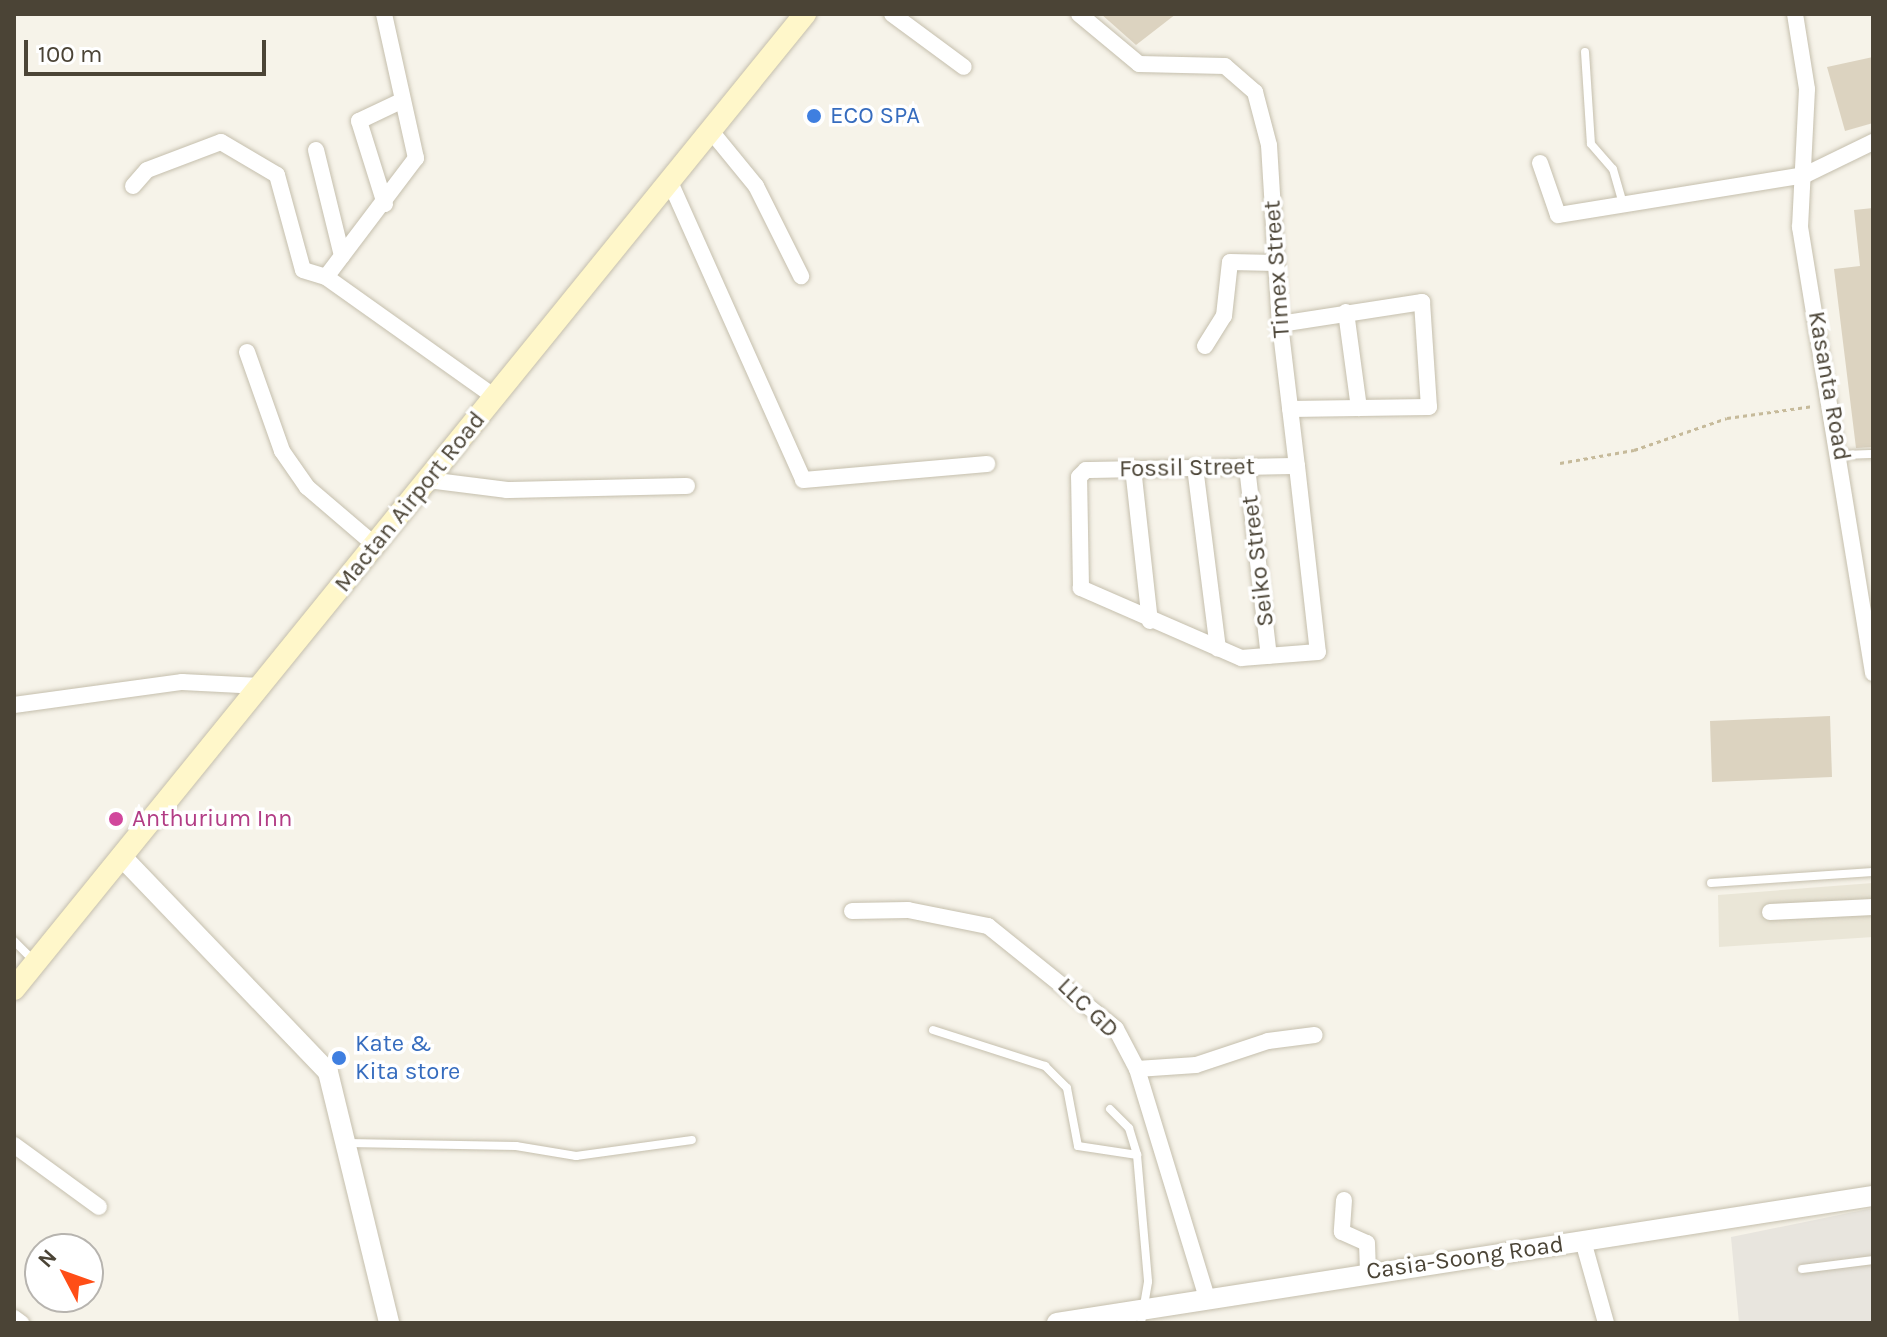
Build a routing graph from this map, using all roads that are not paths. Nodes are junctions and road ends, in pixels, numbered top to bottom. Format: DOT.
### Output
graph roads {
  1 [pos="384,14"];
  2 [pos="805,14"];
  3 [pos="892,14"];
  4 [pos="1079,14"];
  5 [pos="1795,14"];
  6 [pos="1585,52"];
  7 [pos="964,67"];
  8 [pos="399,102"];
  9 [pos="711,131"];
  10 [pos="1873,142"];
  11 [pos="316,150"];
  12 [pos="1540,163"];
  13 [pos="1805,175"];
  14 [pos="670,182"];
  15 [pos="133,186"];
  16 [pos="1622,201"];
  17 [pos="385,204"];
  18 [pos="342,256"];
  19 [pos="1276,263"];
  20 [pos="801,276"];
  21 [pos="326,277"];
  22 [pos="1346,312"];
  23 [pos="1280,324"];
  24 [pos="1205,346"];
  25 [pos="247,352"];
  26 [pos="496,398"];
  27 [pos="1359,408"];
  28 [pos="1290,409"];
  29 [pos="1873,454"];
  30 [pos="1841,455"];
  31 [pos="987,464"];
  32 [pos="1297,466"];
  33 [pos="1195,467"];
  34 [pos="1247,467"];
  35 [pos="1133,468"];
  36 [pos="428,480"];
  37 [pos="687,486"];
  38 [pos="375,545"];
  39 [pos="1150,621"];
  40 [pos="1218,649"];
  41 [pos="1269,656"];
  42 [pos="1873,673"];
  43 [pos="260,686"];
  44 [pos="14,705"];
  45 [pos="121,856"];
  46 [pos="1873,872"];
  47 [pos="1711,883"];
  48 [pos="1873,907"];
  49 [pos="852,911"];
  50 [pos="1770,912"];
  51 [pos="14,941"];
  52 [pos="35,963"];
  53 [pos="14,989"];
  54 [pos="933,1030"];
  55 [pos="1315,1035"];
  56 [pos="1137,1069"];
  57 [pos="1110,1109"];
  58 [pos="692,1140"];
  59 [pos="346,1143"];
  60 [pos="14,1145"];
  61 [pos="1137,1155"];
  62 [pos="1873,1196"];
  63 [pos="1344,1200"];
  64 [pos="99,1207"];
  65 [pos="1583,1241"];
  66 [pos="1873,1260"];
  67 [pos="1802,1269"];
  68 [pos="1368,1272"];
  69 [pos="1206,1295"];
  70 [pos="1143,1315"];
  71 [pos="14,1318"];
  72 [pos="21,1323"];
  73 [pos="389,1323"];
  74 [pos="1057,1323"];
  75 [pos="1606,1323"];
  1 -- 8 [label="street"];
  2 -- 9 [label="main road, Mactan Airport Road"];
  3 -- 7 [label="street"];
  4 -- 19 [label="street, Timex Street"];
  5 -- 13 [label="street, Kasanta Road"];
  6 -- 16 [label="lane"];
  8 -- 17 [label="street"];
  8 -- 17 [label="street"];
  9 -- 14 [label="main road, Mactan Airport Road"];
  9 -- 20 [label="street"];
  10 -- 13 [label="street"];
  11 -- 18 [label="street"];
  12 -- 16 [label="street"];
  13 -- 16 [label="street"];
  13 -- 30 [label="street, Kasanta Road"];
  14 -- 26 [label="main road, Mactan Airport Road"];
  14 -- 31 [label="street"];
  15 -- 21 [label="street"];
  17 -- 18 [label="street"];
  18 -- 21 [label="street"];
  19 -- 23 [label="street, Timex Street"];
  19 -- 24 [label="street"];
  21 -- 26 [label="street"];
  22 -- 23 [label="street"];
  22 -- 27 [label="street"];
  22 -- 27 [label="street"];
  23 -- 28 [label="street, Timex Street"];
  25 -- 38 [label="street"];
  26 -- 36 [label="main road, Mactan Airport Road"];
  27 -- 28 [label="street"];
  28 -- 32 [label="street, Timex Street"];
  29 -- 30 [label="lane"];
  30 -- 42 [label="street, Kasanta Road"];
  32 -- 34 [label="street, Fossil Street"];
  32 -- 41 [label="street, Timex Street"];
  33 -- 34 [label="street, Fossil Street"];
  33 -- 35 [label="street, Fossil Street"];
  33 -- 40 [label="street"];
  34 -- 41 [label="street, Seiko Street"];
  35 -- 39 [label="street"];
  35 -- 39 [label="street, Fossil Street"];
  36 -- 37 [label="street"];
  36 -- 38 [label="main road, Mactan Airport Road"];
  38 -- 43 [label="main road, Mactan Airport Road"];
  39 -- 40 [label="street"];
  40 -- 41 [label="street"];
  43 -- 44 [label="street"];
  43 -- 45 [label="main road, Mactan Airport Road"];
  45 -- 52 [label="main road, Mactan Airport Road"];
  45 -- 59 [label="street"];
  46 -- 47 [label="lane"];
  48 -- 50 [label="street"];
  49 -- 56 [label="street, LLC GD"];
  51 -- 52 [label="lane"];
  52 -- 53 [label="main road, Mactan Airport Road"];
  54 -- 61 [label="lane"];
  55 -- 56 [label="street"];
  56 -- 69 [label="street, LLC GD"];
  57 -- 61 [label="lane"];
  58 -- 59 [label="lane"];
  59 -- 73 [label="street"];
  60 -- 64 [label="street"];
  61 -- 70 [label="lane"];
  62 -- 65 [label="street, Casia-Soong Road"];
  63 -- 68 [label="street"];
  65 -- 68 [label="street, Casia-Soong Road"];
  65 -- 75 [label="street"];
  66 -- 67 [label="lane"];
  68 -- 69 [label="street, Casia-Soong Road"];
  69 -- 70 [label="street, Casia-Soong Road"];
  70 -- 74 [label="street, Casia-Soong Road"];
  71 -- 72 [label="street"];
}
